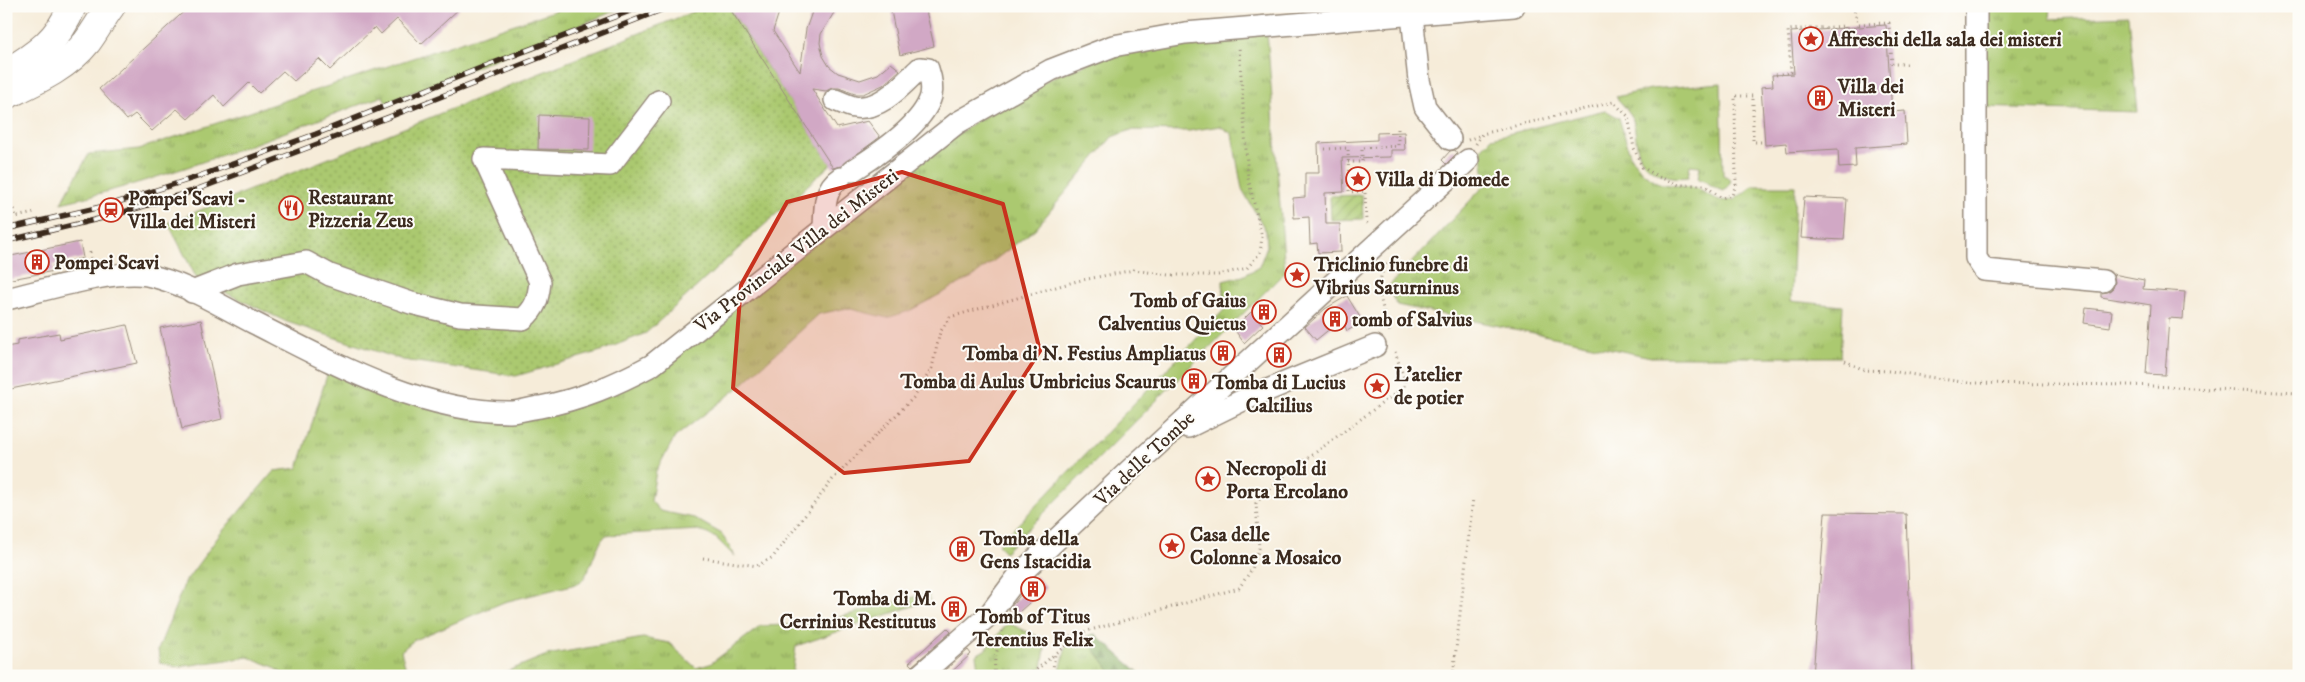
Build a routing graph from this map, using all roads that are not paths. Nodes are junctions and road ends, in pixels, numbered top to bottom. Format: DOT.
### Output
graph roads {
  1 [pos="72,6"];
  2 [pos="111,6"];
  3 [pos="1514,6"];
  4 [pos="1976,6"];
  5 [pos="1410,11"];
  6 [pos="6,73"];
  7 [pos="6,95"];
  8 [pos="835,100"];
  9 [pos="659,101"];
  10 [pos="824,228"];
  11 [pos="2103,281"];
  12 [pos="192,292"];
  13 [pos="6,299"];
  14 [pos="1375,346"];
  15 [pos="1167,437"];
  16 [pos="919,676"];
  1 -- 6 [label="highway"];
  2 -- 7 [label="highway"];
  3 -- 5 [label="street, Via Provinciale Villa dei Misteri"];
  4 -- 11 [label="street"];
  5 -- 10 [label="street, Via Provinciale Villa dei Misteri"];
  5 -- 15 [label="street, Via delle Tombe"];
  8 -- 10 [label="street"];
  9 -- 12 [label="street"];
  10 -- 12 [label="street, Via Provinciale Villa dei Misteri"];
  12 -- 13 [label="street, Via Provinciale Villa dei Misteri"];
  14 -- 15 [label="street"];
  15 -- 16 [label="street, Via delle Tombe"];
}
